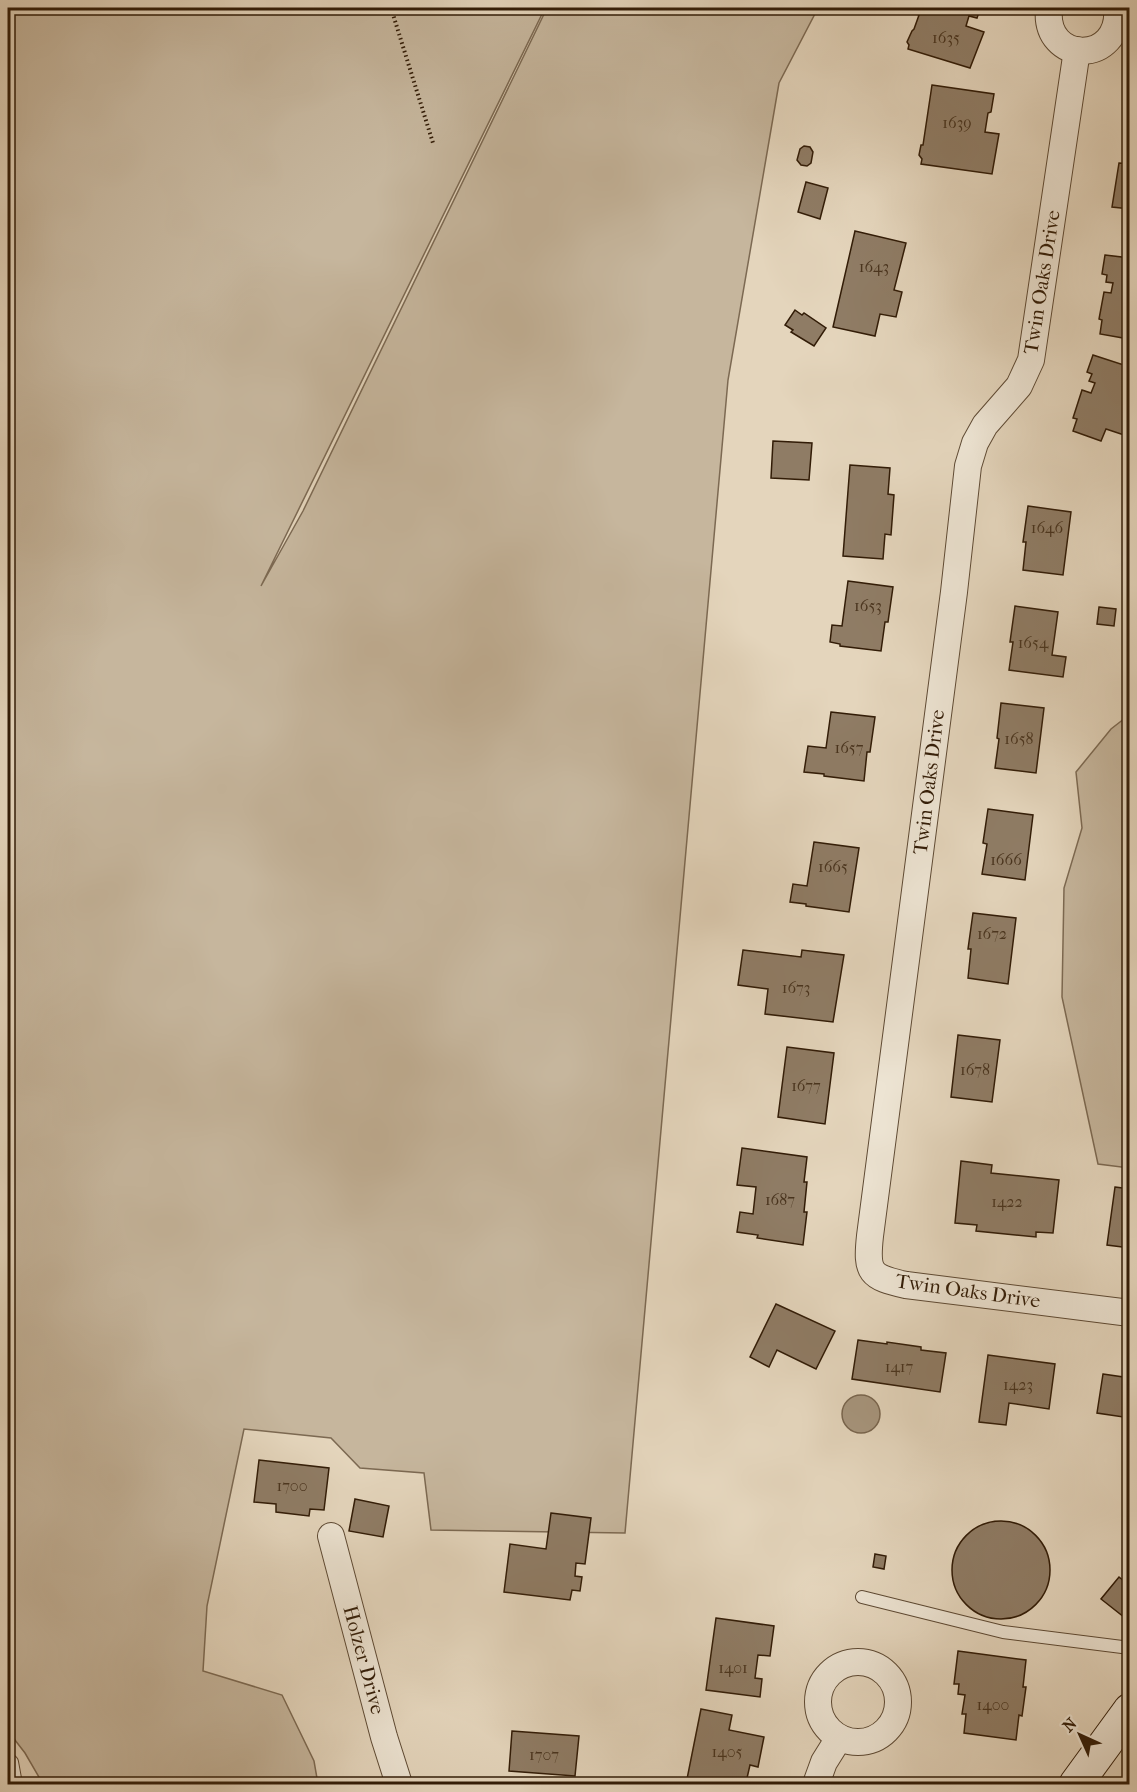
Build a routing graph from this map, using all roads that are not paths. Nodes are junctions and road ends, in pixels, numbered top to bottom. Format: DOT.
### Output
graph roads {
  1 [pos="1049,8"];
  2 [pos="1117,8"];
  3 [pos="1077,50"];
  4 [pos="1130,1313"];
  5 [pos="331,1536"];
  6 [pos="862,1597"];
  7 [pos="1130,1648"];
  8 [pos="1130,1710"];
  9 [pos="839,1738"];
  10 [pos="8,1758"];
  11 [pos="16,1785"];
  12 [pos="399,1785"];
  13 [pos="816,1785"];
  14 [pos="1076,1785"];
  1 -- 3 [label="street"];
  2 -- 3 [label="street"];
  3 -- 4 [label="street, Twin Oaks Drive"];
  5 -- 12 [label="street, Holzer Drive"];
  6 -- 7 [label="lane"];
  8 -- 14 [label="street"];
  9 -- 13 [label="street"];
  10 -- 11 [label="lane"];
}
